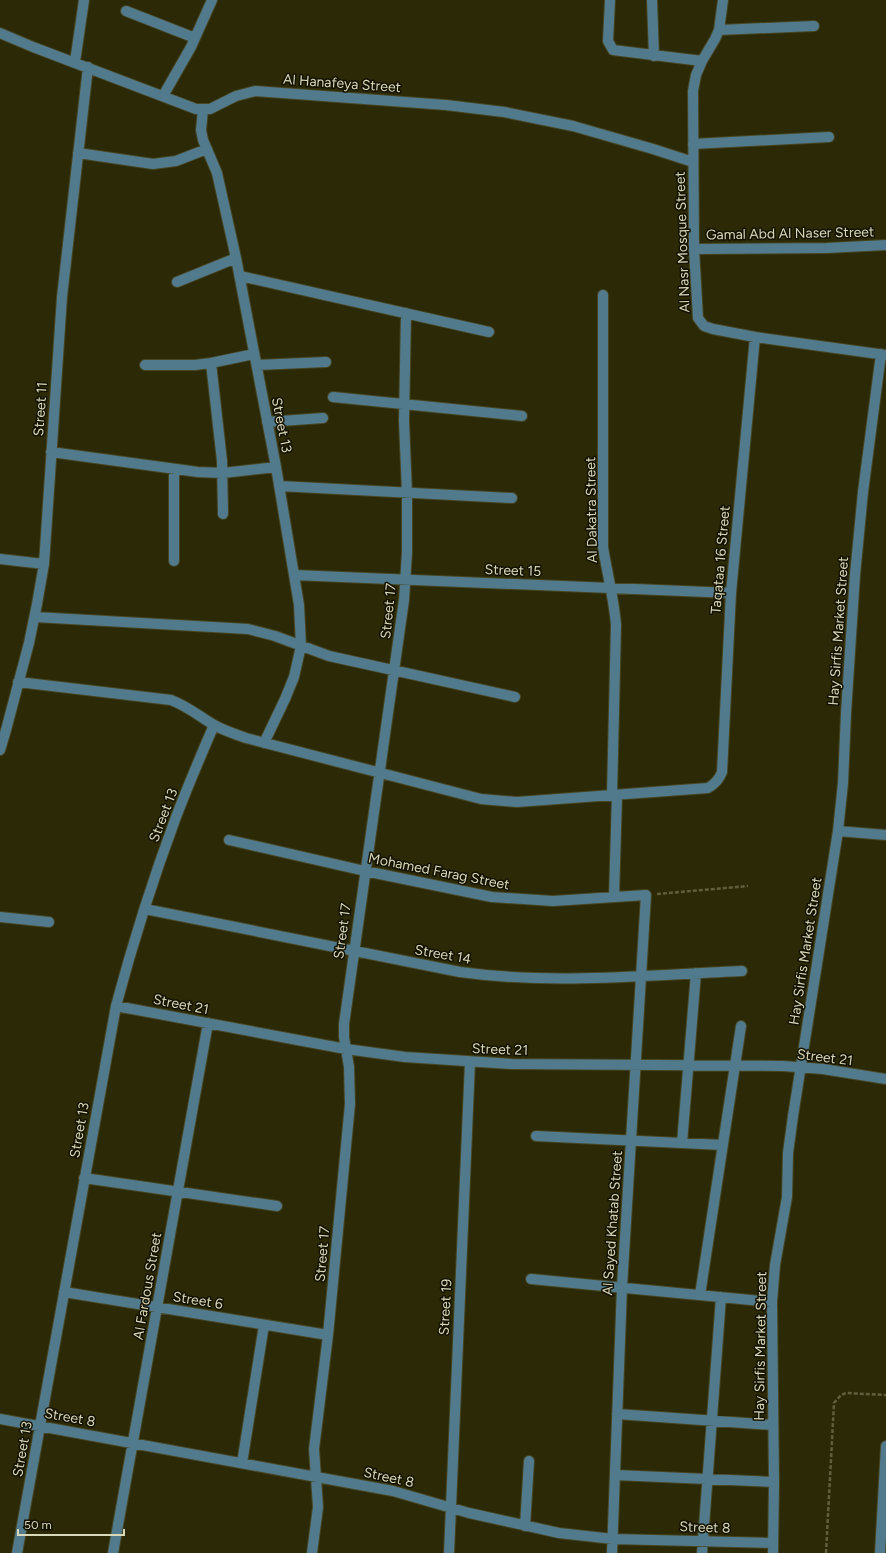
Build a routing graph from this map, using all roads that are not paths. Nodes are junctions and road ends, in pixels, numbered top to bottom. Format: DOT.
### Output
graph roads {
  1 [pos="84,0"];
  2 [pos="212,0"];
  3 [pos="610,0"];
  4 [pos="652,0"];
  5 [pos="723,0"];
  6 [pos="126,11"];
  7 [pos="814,26"];
  8 [pos="719,30"];
  9 [pos="0,32"];
  10 [pos="195,38"];
  11 [pos="654,56"];
  12 [pos="702,61"];
  13 [pos="75,62"];
  14 [pos="88,67"];
  15 [pos="163,96"];
  16 [pos="204,110"];
  17 [pos="829,137"];
  18 [pos="693,144"];
  19 [pos="207,149"];
  20 [pos="78,153"];
  21 [pos="693,162"];
  22 [pos="886,245"];
  23 [pos="694,249"];
  24 [pos="236,258"];
  25 [pos="240,276"];
  26 [pos="177,282"];
  27 [pos="603,295"];
  28 [pos="406,313"];
  29 [pos="489,332"];
  30 [pos="755,337"];
  31 [pos="254,354"];
  32 [pos="883,354"];
  33 [pos="326,362"];
  34 [pos="211,363"];
  35 [pos="145,366"];
  36 [pos="257,366"];
  37 [pos="333,397"];
  38 [pos="404,404"];
  39 [pos="522,416"];
  40 [pos="323,418"];
  41 [pos="268,422"];
  42 [pos="51,452"];
  43 [pos="276,467"];
  44 [pos="174,469"];
  45 [pos="223,473"];
  46 [pos="279,486"];
  47 [pos="407,493"];
  48 [pos="512,498"];
  49 [pos="223,514"];
  50 [pos="0,559"];
  51 [pos="174,561"];
  52 [pos="44,564"];
  53 [pos="294,575"];
  54 [pos="405,580"];
  55 [pos="611,588"];
  56 [pos="730,593"];
  57 [pos="35,617"];
  58 [pos="301,646"];
  59 [pos="394,670"];
  60 [pos="18,682"];
  61 [pos="514,697"];
  62 [pos="214,725"];
  63 [pos="264,743"];
  64 [pos="0,750"];
  65 [pos="379,772"];
  66 [pos="614,795"];
  67 [pos="838,831"];
  68 [pos="886,835"];
  69 [pos="229,840"];
  70 [pos="365,871"];
  71 [pos="646,895"];
  72 [pos="614,897"];
  73 [pos="145,909"];
  74 [pos="0,917"];
  75 [pos="49,922"];
  76 [pos="354,951"];
  77 [pos="742,971"];
  78 [pos="696,973"];
  79 [pos="642,975"];
  80 [pos="116,1006"];
  81 [pos="208,1023"];
  82 [pos="741,1026"];
  83 [pos="346,1049"];
  84 [pos="470,1062"];
  85 [pos="636,1064"];
  86 [pos="688,1065"];
  87 [pos="736,1065"];
  88 [pos="800,1067"];
  89 [pos="886,1079"];
  90 [pos="536,1136"];
  91 [pos="631,1141"];
  92 [pos="682,1143"];
  93 [pos="723,1145"];
  94 [pos="84,1178"];
  95 [pos="178,1191"];
  96 [pos="277,1206"];
  97 [pos="531,1279"];
  98 [pos="622,1287"];
  99 [pos="64,1292"];
  100 [pos="700,1295"];
  101 [pos="721,1297"];
  102 [pos="772,1302"];
  103 [pos="157,1307"];
  104 [pos="264,1325"];
  105 [pos="328,1335"];
  106 [pos="617,1414"];
  107 [pos="0,1419"];
  108 [pos="713,1421"];
  109 [pos="773,1425"];
  110 [pos="41,1426"];
  111 [pos="133,1443"];
  112 [pos="886,1446"];
  113 [pos="529,1461"];
  114 [pos="242,1463"];
  115 [pos="615,1476"];
  116 [pos="316,1477"];
  117 [pos="885,1477"];
  118 [pos="708,1479"];
  119 [pos="774,1482"];
  120 [pos="450,1507"];
  121 [pos="525,1526"];
  122 [pos="613,1539"];
  123 [pos="703,1541"];
  124 [pos="773,1548"];
  125 [pos="17,1553"];
  126 [pos="113,1553"];
  127 [pos="312,1553"];
  128 [pos="449,1553"];
  129 [pos="612,1553"];
  130 [pos="702,1553"];
  131 [pos="880,1553"];
  1 -- 13 [label="street"];
  2 -- 10 [label="street"];
  3 -- 11 [label="street"];
  4 -- 11 [label="street"];
  5 -- 8 [label="street, Al Nasr Mosque Street"];
  6 -- 10 [label="street"];
  7 -- 8 [label="street"];
  8 -- 12 [label="street, Al Nasr Mosque Street"];
  9 -- 13 [label="street"];
  10 -- 15 [label="street"];
  11 -- 12 [label="street"];
  12 -- 18 [label="street, Al Nasr Mosque Street"];
  13 -- 14 [label="street"];
  14 -- 15 [label="street"];
  14 -- 20 [label="street, Street 11"];
  15 -- 16 [label="street"];
  16 -- 19 [label="street, Street 13"];
  16 -- 21 [label="street, Al Hanafeya Street"];
  17 -- 18 [label="street"];
  18 -- 21 [label="street, Al Nasr Mosque Street"];
  19 -- 20 [label="street"];
  19 -- 24 [label="street, Street 13"];
  20 -- 42 [label="street, Street 11"];
  21 -- 23 [label="street, Al Nasr Mosque Street"];
  22 -- 23 [label="street, Gamal Abd Al Naser Street"];
  23 -- 30 [label="street, Al Nasr Mosque Street"];
  24 -- 25 [label="street, Street 13"];
  24 -- 26 [label="street"];
  25 -- 28 [label="street"];
  25 -- 31 [label="street, Street 13"];
  27 -- 55 [label="street, Al Dakatra Street"];
  28 -- 29 [label="street"];
  28 -- 38 [label="street, Street 17"];
  30 -- 32 [label="street, Al Nasr Mosque Street"];
  30 -- 56 [label="street, Taqataa 16 Street"];
  31 -- 34 [label="street"];
  31 -- 36 [label="street, Street 13"];
  32 -- 67 [label="street, Hay Sirfis Market Street"];
  33 -- 36 [label="street"];
  34 -- 35 [label="street"];
  34 -- 45 [label="street"];
  36 -- 41 [label="street, Street 13"];
  37 -- 38 [label="street"];
  38 -- 39 [label="street"];
  38 -- 47 [label="street, Street 17"];
  40 -- 41 [label="street"];
  41 -- 43 [label="street, Street 13"];
  42 -- 44 [label="street"];
  42 -- 52 [label="street, Street 11"];
  43 -- 45 [label="street"];
  43 -- 46 [label="street, Street 13"];
  44 -- 45 [label="street"];
  44 -- 51 [label="street"];
  45 -- 49 [label="street"];
  46 -- 47 [label="street"];
  46 -- 53 [label="street, Street 13"];
  47 -- 48 [label="street"];
  47 -- 54 [label="street, Street 17"];
  50 -- 52 [label="street"];
  52 -- 57 [label="street, Street 11"];
  53 -- 54 [label="street, Street 15"];
  53 -- 58 [label="street, Street 13"];
  54 -- 55 [label="street, Street 15"];
  54 -- 59 [label="street, Street 17"];
  55 -- 56 [label="street, Street 15"];
  55 -- 66 [label="street, Al Dakatra Street"];
  56 -- 66 [label="street, Taqataa 16 Street"];
  57 -- 58 [label="street"];
  57 -- 60 [label="street, Street 11"];
  58 -- 59 [label="street"];
  58 -- 63 [label="street, Street 13"];
  59 -- 61 [label="street"];
  59 -- 65 [label="street, Street 17"];
  60 -- 62 [label="street"];
  60 -- 64 [label="street, Street 11"];
  62 -- 63 [label="street"];
  62 -- 73 [label="street, Street 13"];
  63 -- 65 [label="street"];
  65 -- 66 [label="street"];
  65 -- 70 [label="street, Street 17"];
  66 -- 72 [label="street, Al Dakatra Street"];
  67 -- 68 [label="street"];
  67 -- 88 [label="street, Hay Sirfis Market Street"];
  69 -- 70 [label="street, Mohamed Farag Street"];
  70 -- 72 [label="street, Mohamed Farag Street"];
  70 -- 76 [label="street, Street 17"];
  71 -- 72 [label="street, Mohamed Farag Street"];
  71 -- 79 [label="street, Al Sayed Khatab Street"];
  73 -- 76 [label="street, Street 14"];
  73 -- 80 [label="street, Street 13"];
  74 -- 75 [label="street"];
  76 -- 79 [label="street, Street 14"];
  76 -- 83 [label="street, Street 17"];
  77 -- 78 [label="street, Street 14"];
  78 -- 79 [label="street, Street 14"];
  78 -- 86 [label="street"];
  79 -- 85 [label="street, Al Sayed Khatab Street"];
  80 -- 81 [label="street, Street 21"];
  80 -- 94 [label="street, Street 13"];
  81 -- 83 [label="street, Street 21"];
  81 -- 95 [label="street, Al Fardous Street"];
  82 -- 87 [label="street"];
  83 -- 84 [label="street, Street 21"];
  83 -- 105 [label="street, Street 17"];
  84 -- 85 [label="street, Street 21"];
  84 -- 120 [label="street, Street 19"];
  85 -- 86 [label="street, Street 21"];
  85 -- 91 [label="street, Al Sayed Khatab Street"];
  86 -- 87 [label="street, Street 21"];
  86 -- 92 [label="street"];
  87 -- 88 [label="street, Street 21"];
  87 -- 93 [label="street"];
  88 -- 89 [label="street, Street 21"];
  88 -- 102 [label="street, Hay Sirfis Market Street"];
  90 -- 91 [label="street"];
  91 -- 92 [label="street"];
  91 -- 98 [label="street, Al Sayed Khatab Street"];
  92 -- 93 [label="street"];
  93 -- 100 [label="street"];
  94 -- 95 [label="street"];
  94 -- 99 [label="street, Street 13"];
  95 -- 96 [label="street"];
  95 -- 103 [label="street, Al Fardous Street"];
  97 -- 98 [label="street"];
  98 -- 100 [label="street"];
  98 -- 106 [label="street, Al Sayed Khatab Street"];
  99 -- 103 [label="street, Street 6"];
  99 -- 110 [label="street, Street 13"];
  100 -- 101 [label="street"];
  101 -- 102 [label="street"];
  101 -- 108 [label="street"];
  102 -- 109 [label="street, Hay Sirfis Market Street"];
  103 -- 104 [label="street, Street 6"];
  103 -- 111 [label="street, Al Fardous Street"];
  104 -- 105 [label="street, Street 6"];
  104 -- 114 [label="street"];
  105 -- 116 [label="street, Street 17"];
  106 -- 108 [label="street"];
  106 -- 115 [label="street, Al Sayed Khatab Street"];
  107 -- 110 [label="street, Street 8"];
  108 -- 109 [label="street"];
  108 -- 118 [label="street"];
  109 -- 119 [label="street, Hay Sirfis Market Street"];
  110 -- 111 [label="street, Street 8"];
  110 -- 125 [label="street, Street 13"];
  111 -- 114 [label="street, Street 8"];
  111 -- 126 [label="street, Al Fardous Street"];
  112 -- 117 [label="street"];
  113 -- 121 [label="street"];
  114 -- 116 [label="street, Street 8"];
  115 -- 118 [label="street"];
  115 -- 122 [label="street, Al Sayed Khatab Street"];
  116 -- 120 [label="street, Street 8"];
  116 -- 127 [label="street, Street 17"];
  117 -- 131 [label="street"];
  118 -- 119 [label="street"];
  118 -- 123 [label="street"];
  119 -- 124 [label="street, Hay Sirfis Market Street"];
  120 -- 121 [label="street, Street 8"];
  120 -- 128 [label="street, Street 19"];
  121 -- 122 [label="street, Street 8"];
  122 -- 123 [label="street, Street 8"];
  122 -- 129 [label="street, Al Sayed Khatab Street"];
  123 -- 124 [label="street, Street 8"];
  123 -- 130 [label="street"];
}
